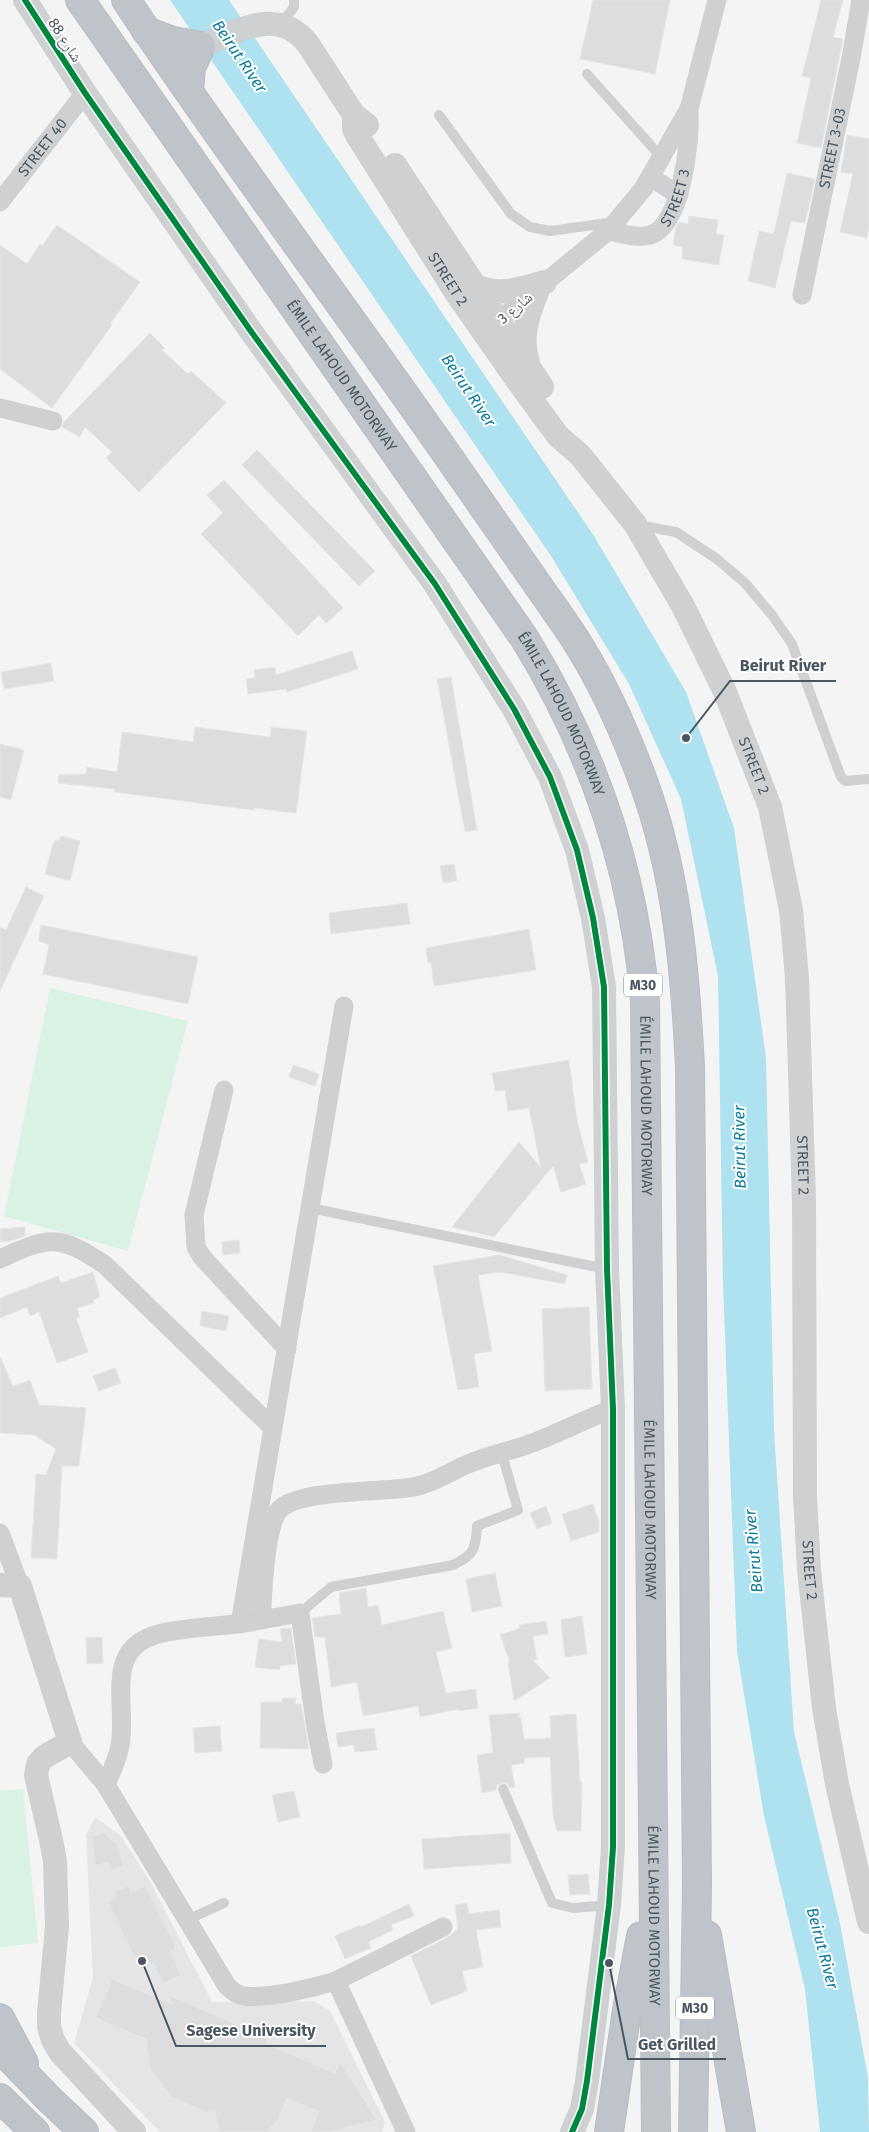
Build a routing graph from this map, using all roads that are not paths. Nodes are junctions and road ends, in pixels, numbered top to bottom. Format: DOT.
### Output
graph roads {
  1 [pos="25,0"];
  2 [pos="80,0"];
  3 [pos="126,0"];
  4 [pos="294,0"];
  5 [pos="717,0"];
  6 [pos="861,0"];
  7 [pos="281,24"];
  8 [pos="146,31"];
  9 [pos="201,46"];
  10 [pos="587,74"];
  11 [pos="189,91"];
  12 [pos="85,93"];
  13 [pos="689,110"];
  14 [pos="354,115"];
  15 [pos="439,115"];
  16 [pos="662,158"];
  17 [pos="650,177"];
  18 [pos="679,195"];
  19 [pos="0,202"];
  20 [pos="612,226"];
  21 [pos="473,285"];
  22 [pos="542,285"];
  23 [pos="802,295"];
  24 [pos="492,327"];
  25 [pos="532,373"];
  26 [pos="0,408"];
  27 [pos="53,421"];
  28 [pos="580,455"];
  29 [pos="635,524"];
  30 [pos="869,779"];
  31 [pos="344,1006"];
  32 [pos="224,1090"];
  33 [pos="310,1208"];
  34 [pos="0,1259"];
  35 [pos="607,1269"];
  36 [pos="287,1349"];
  37 [pos="613,1408"];
  38 [pos="273,1428"];
  39 [pos="502,1454"];
  40 [pos="0,1533"];
  41 [pos="10,1586"];
  42 [pos="300,1613"];
  43 [pos="261,1620"];
  44 [pos="240,1624"];
  45 [pos="70,1742"];
  46 [pos="323,1764"];
  47 [pos="106,1785"];
  48 [pos="504,1789"];
  49 [pos="652,1873"];
  50 [pos="697,1884"];
  51 [pos="224,1903"];
  52 [pos="609,1905"];
  53 [pos="187,1920"];
  54 [pos="869,1922"];
  55 [pos="443,1927"];
  56 [pos="336,1981"];
  57 [pos="0,2018"];
  58 [pos="0,2048"];
  59 [pos="43,2093"];
  60 [pos="0,2098"];
  61 [pos="31,2128"];
  62 [pos="84,2132"];
  63 [pos="133,2132"];
  64 [pos="406,2132"];
  65 [pos="572,2132"];
  66 [pos="609,2132"];
  67 [pos="656,2132"];
  68 [pos="692,2132"];
  69 [pos="741,2132"];
  1 -- 12 [label="street, شارع 88"];
  2 -- 49 [label="highway, ÉMILE LAHOUD MOTORWAY / M30"];
  3 -- 8 [label="highway, M30"];
  4 -- 7 [label="lane"];
  5 -- 13 [label="street, STREET 3"];
  6 -- 23 [label="street, STREET 3-03"];
  7 -- 9 [label="street"];
  7 -- 14 [label="street, STREET 2"];
  8 -- 9 [label="highway"];
  8 -- 11 [label="highway, M30"];
  9 -- 11 [label="highway"];
  10 -- 16 [label="lane"];
  11 -- 50 [label="highway, M30"];
  12 -- 19 [label="street, STREET 40"];
  12 -- 35 [label="street, شارع 88"];
  13 -- 16 [label="street, STREET 3"];
  13 -- 18 [label="street, STREET 3"];
  14 -- 21 [label="street, STREET 2"];
  14 -- 24 [label="street, STREET 2"];
  15 -- 20 [label="lane"];
  16 -- 17 [label="street, STREET 3"];
  17 -- 18 [label="street"];
  17 -- 20 [label="street, STREET 3"];
  18 -- 20 [label="street, STREET 3"];
  20 -- 22 [label="street, STREET 3"];
  21 -- 22 [label="street"];
  21 -- 24 [label="street, STREET 2"];
  22 -- 24 [label="street, شارع 3"];
  22 -- 25 [label="street"];
  24 -- 25 [label="street, STREET 2"];
  24 -- 28 [label="street"];
  25 -- 28 [label="street, STREET 2"];
  26 -- 27 [label="street"];
  28 -- 29 [label="street, STREET 2"];
  29 -- 30 [label="lane"];
  29 -- 54 [label="street, STREET 2"];
  31 -- 33 [label="street"];
  32 -- 36 [label="street"];
  33 -- 35 [label="lane"];
  33 -- 36 [label="street"];
  34 -- 38 [label="street"];
  35 -- 37 [label="street, شارع 88"];
  36 -- 38 [label="street"];
  37 -- 39 [label="street"];
  37 -- 52 [label="street, شارع 88"];
  38 -- 44 [label="street"];
  39 -- 42 [label="lane"];
  39 -- 43 [label="street"];
  40 -- 41 [label="street"];
  41 -- 45 [label="street"];
  42 -- 43 [label="street"];
  42 -- 46 [label="street"];
  43 -- 44 [label="street"];
  44 -- 47 [label="street"];
  45 -- 47 [label="street"];
  45 -- 63 [label="street"];
  47 -- 53 [label="street"];
  48 -- 52 [label="lane"];
  49 -- 66 [label="highway"];
  49 -- 67 [label="highway, ÉMILE LAHOUD MOTORWAY / M30"];
  50 -- 68 [label="highway, M30"];
  50 -- 69 [label="highway"];
  51 -- 53 [label="lane"];
  52 -- 65 [label="street, شارع 88"];
  53 -- 56 [label="street"];
  55 -- 56 [label="street"];
  56 -- 64 [label="street"];
  57 -- 59 [label="highway"];
  58 -- 59 [label="highway"];
  59 -- 62 [label="highway"];
  60 -- 61 [label="highway"];
}
